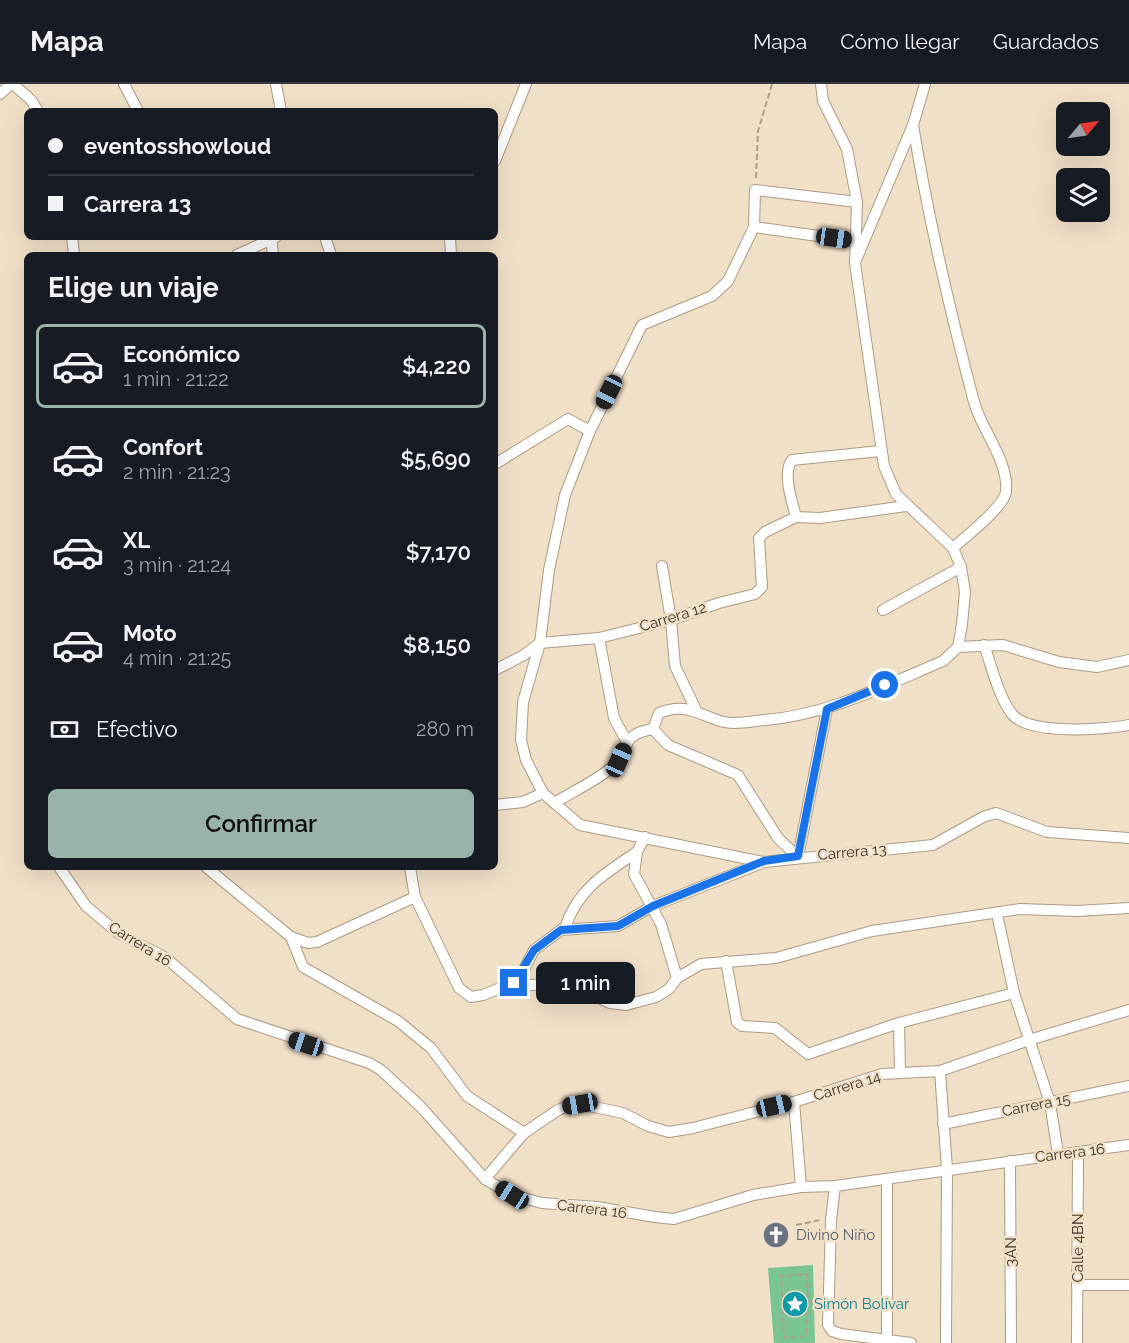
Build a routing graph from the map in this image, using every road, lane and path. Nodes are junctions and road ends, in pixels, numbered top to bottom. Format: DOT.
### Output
graph roads {
  1 [pos="12,84"];
  2 [pos="124,84"];
  3 [pos="276,84"];
  4 [pos="526,84"];
  5 [pos="772,84"];
  6 [pos="821,84"];
  7 [pos="925,84"];
  8 [pos="0,94"];
  9 [pos="36,108"];
  10 [pos="136,108"];
  11 [pos="280,108"];
  12 [pos="913,125"];
  13 [pos="498,154"];
  14 [pos="755,190"];
  15 [pos="857,202"];
  16 [pos="754,227"];
  17 [pos="269,240"];
  18 [pos="854,241"];
  19 [pos="243,252"];
  20 [pos="855,263"];
  21 [pos="590,431"];
  22 [pos="880,451"];
  23 [pos="498,462"];
  24 [pos="906,506"];
  25 [pos="796,516"];
  26 [pos="953,548"];
  27 [pos="662,566"];
  28 [pos="961,567"];
  29 [pos="883,610"];
  30 [pos="671,620"];
  31 [pos="599,638"];
  32 [pos="540,643"];
  33 [pos="984,645"];
  34 [pos="958,647"];
  35 [pos="1129,660"];
  36 [pos="498,668"];
  37 [pos="827,709"];
  38 [pos="697,711"];
  39 [pos="1129,725"];
  40 [pos="653,729"];
  41 [pos="627,742"];
  42 [pos="543,793"];
  43 [pos="554,803"];
  44 [pos="498,805"];
  45 [pos="645,837"];
  46 [pos="1129,838"];
  47 [pos="637,852"];
  48 [pos="798,856"];
  49 [pos="764,861"];
  50 [pos="61,870"];
  51 [pos="210,870"];
  52 [pos="410,870"];
  53 [pos="415,897"];
  54 [pos="653,906"];
  55 [pos="1129,908"];
  56 [pos="997,914"];
  57 [pos="565,928"];
  58 [pos="291,937"];
  59 [pos="726,961"];
  60 [pos="677,978"];
  61 [pos="518,981"];
  62 [pos="1014,993"];
  63 [pos="1129,1010"];
  64 [pos="899,1023"];
  65 [pos="1029,1040"];
  66 [pos="940,1071"];
  67 [pos="900,1073"];
  68 [pos="1129,1086"];
  69 [pos="794,1102"];
  70 [pos="1050,1103"];
  71 [pos="943,1124"];
  72 [pos="524,1133"];
  73 [pos="1129,1145"];
  74 [pos="1078,1152"];
  75 [pos="1058,1154"];
  76 [pos="1010,1161"];
  77 [pos="947,1169"];
  78 [pos="485,1179"];
  79 [pos="887,1179"];
  80 [pos="836,1186"];
  81 [pos="801,1187"];
  82 [pos="831,1220"];
  83 [pos="796,1225"];
  84 [pos="1077,1285"];
  85 [pos="1129,1285"];
  86 [pos="827,1298"];
  87 [pos="808,1300"];
  88 [pos="887,1340"];
  89 [pos="911,1343"];
  90 [pos="946,1343"];
  91 [pos="1011,1343"];
  92 [pos="1077,1343"];
  1 -- 8 [label="street"];
  1 -- 9 [label="street"];
  2 -- 10 [label="street"];
  3 -- 11 [label="street"];
  4 -- 13 [label="street"];
  5 -- 14 [label="path"];
  6 -- 15 [label="street"];
  7 -- 12 [label="street"];
  12 -- 20 [label="street"];
  12 -- 26 [label="street"];
  14 -- 15 [label="street"];
  14 -- 16 [label="street"];
  15 -- 18 [label="street"];
  16 -- 18 [label="street"];
  16 -- 21 [label="street"];
  17 -- 19 [label="street"];
  18 -- 20 [label="street"];
  20 -- 22 [label="street"];
  21 -- 23 [label="street"];
  21 -- 32 [label="street"];
  22 -- 24 [label="street"];
  22 -- 25 [label="street"];
  24 -- 25 [label="street"];
  24 -- 26 [label="street"];
  25 -- 30 [label="street, Carrera 12"];
  26 -- 28 [label="street"];
  27 -- 30 [label="street"];
  28 -- 29 [label="street"];
  28 -- 34 [label="street"];
  30 -- 31 [label="street, Carrera 12"];
  30 -- 38 [label="street"];
  31 -- 32 [label="street, Carrera 12"];
  31 -- 41 [label="street"];
  32 -- 36 [label="street, Carrera 12"];
  32 -- 42 [label="street"];
  33 -- 34 [label="street"];
  33 -- 35 [label="street"];
  33 -- 39 [label="street"];
  34 -- 37 [label="street"];
  37 -- 38 [label="street"];
  37 -- 48 [label="street"];
  38 -- 40 [label="street"];
  40 -- 41 [label="street"];
  40 -- 48 [label="street"];
  41 -- 43 [label="street"];
  42 -- 43 [label="street"];
  42 -- 44 [label="street"];
  43 -- 45 [label="street"];
  45 -- 47 [label="street"];
  45 -- 49 [label="street"];
  46 -- 48 [label="street, Carrera 13"];
  47 -- 54 [label="street"];
  47 -- 57 [label="street"];
  48 -- 49 [label="street, Carrera 13"];
  49 -- 54 [label="street, Carrera 13"];
  50 -- 78 [label="street, Carrera 16"];
  51 -- 58 [label="street"];
  52 -- 53 [label="street"];
  53 -- 58 [label="street"];
  53 -- 61 [label="street"];
  54 -- 57 [label="street, Carrera 13"];
  54 -- 60 [label="street"];
  55 -- 56 [label="street"];
  56 -- 59 [label="street"];
  56 -- 62 [label="street"];
  57 -- 61 [label="street"];
  58 -- 72 [label="street"];
  59 -- 60 [label="street"];
  59 -- 64 [label="street"];
  60 -- 61 [label="street"];
  62 -- 64 [label="street"];
  62 -- 65 [label="street"];
  63 -- 65 [label="street, Carrera 14"];
  64 -- 67 [label="street"];
  65 -- 66 [label="street, Carrera 14"];
  65 -- 70 [label="street"];
  66 -- 67 [label="street, Carrera 14"];
  66 -- 71 [label="street"];
  67 -- 69 [label="street, Carrera 14"];
  68 -- 70 [label="street, Carrera 15"];
  69 -- 72 [label="street, Carrera 14"];
  69 -- 81 [label="street"];
  70 -- 71 [label="street, Carrera 15"];
  70 -- 75 [label="street"];
  71 -- 77 [label="street"];
  72 -- 78 [label="street, Carrera 14"];
  73 -- 74 [label="street, Carrera 16"];
  74 -- 75 [label="street, Carrera 16"];
  74 -- 84 [label="street, Calle 4BN"];
  75 -- 76 [label="street, Carrera 16"];
  76 -- 77 [label="street, Carrera 16"];
  76 -- 91 [label="street, 3AN"];
  77 -- 79 [label="street, Carrera 16"];
  77 -- 90 [label="street"];
  78 -- 81 [label="street, Carrera 16"];
  79 -- 80 [label="street, Carrera 16"];
  79 -- 88 [label="street"];
  80 -- 81 [label="street, Carrera 16"];
  80 -- 82 [label="street"];
  82 -- 83 [label="path"];
  82 -- 86 [label="street"];
  84 -- 85 [label="street"];
  84 -- 92 [label="street, Calle 4BN"];
  86 -- 87 [label="path"];
  86 -- 88 [label="street"];
  87 -- 87 [label="path"];
  88 -- 89 [label="street"];
}
